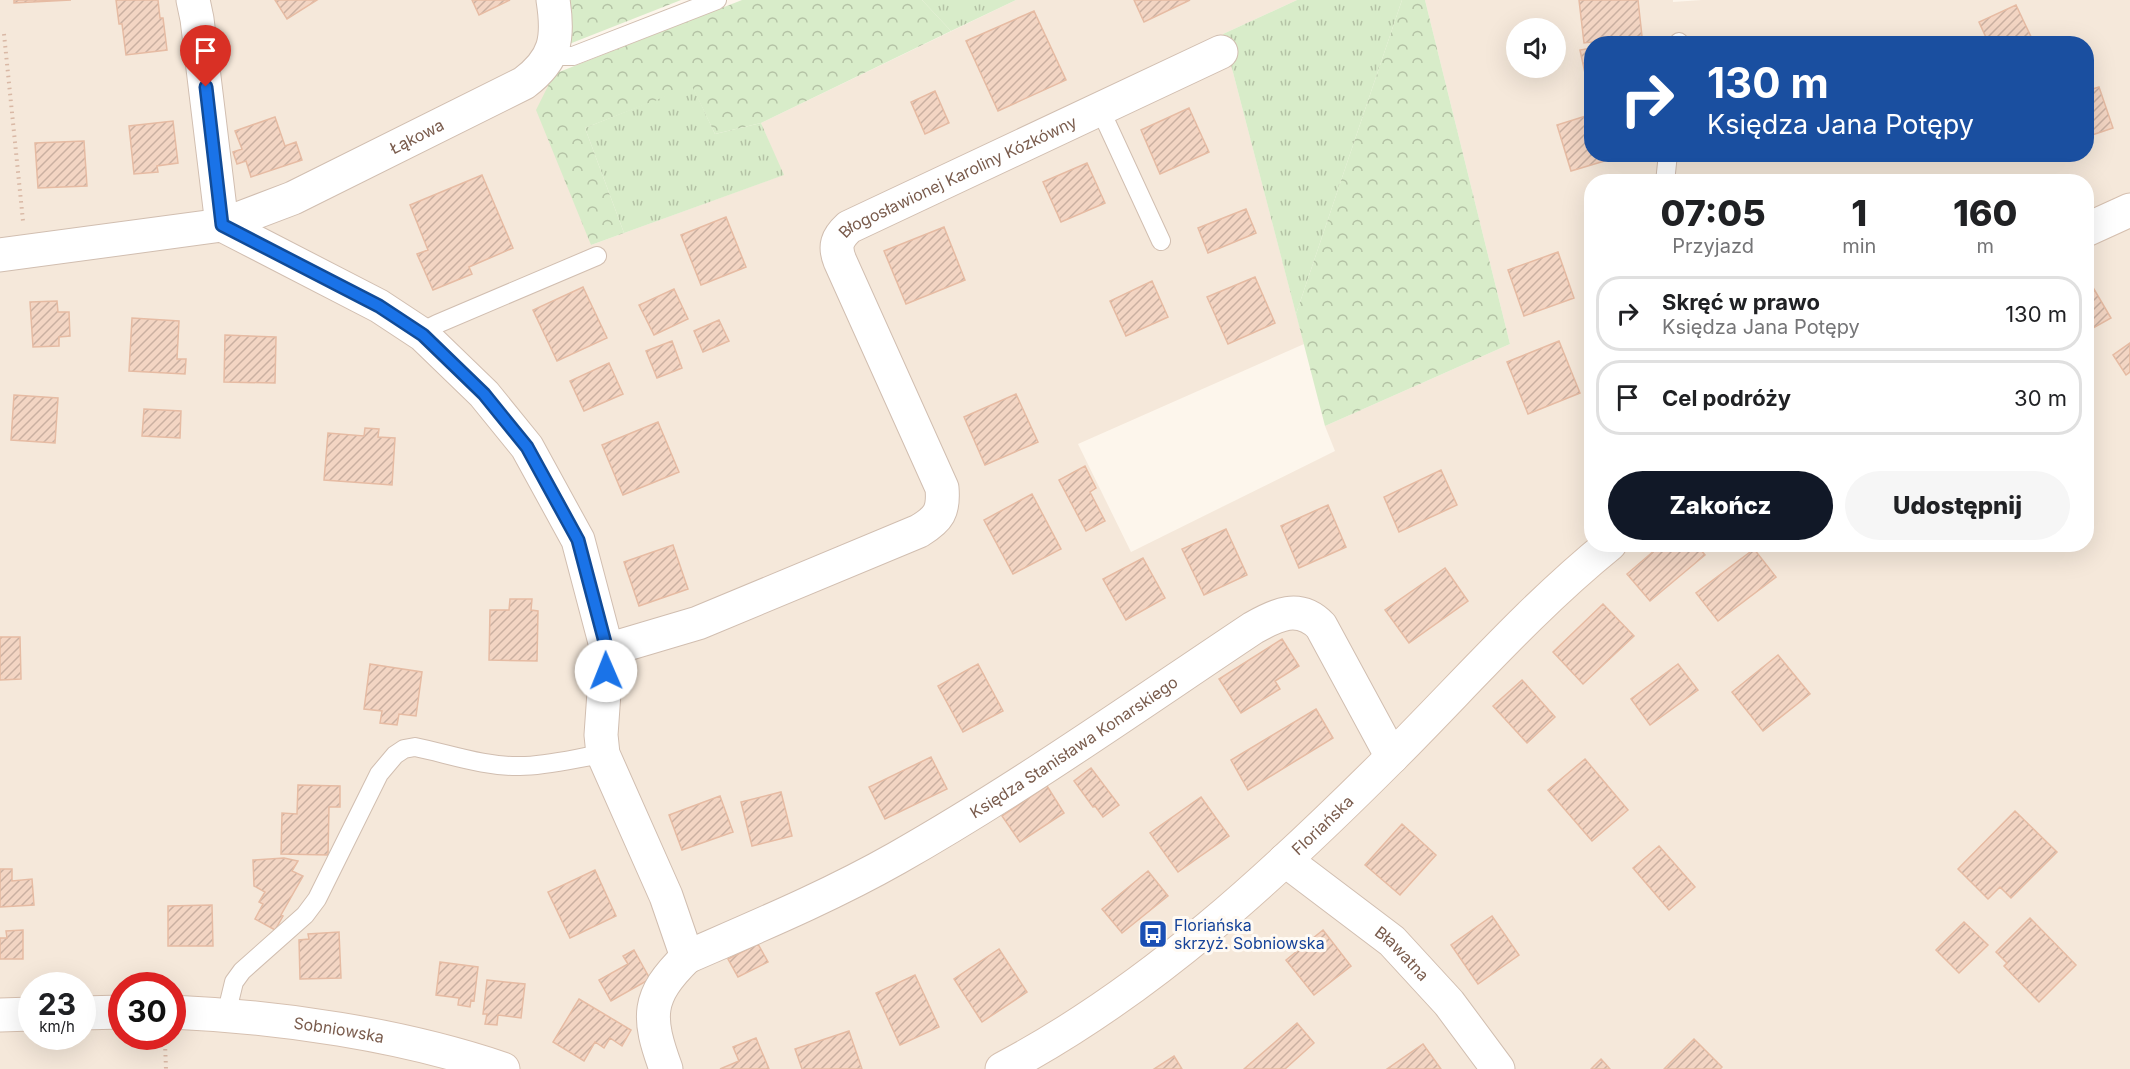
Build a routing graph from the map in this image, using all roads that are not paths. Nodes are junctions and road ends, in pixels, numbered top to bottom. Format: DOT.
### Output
graph roads {
  1 [pos="193,0"];
  2 [pos="553,0"];
  3 [pos="717,0"];
  4 [pos="1221,52"];
  5 [pos="550,56"];
  6 [pos="1100,109"];
  7 [pos="2130,210"];
  8 [pos="222,225"];
  9 [pos="2094,226"];
  10 [pos="1161,241"];
  11 [pos="13,253"];
  12 [pos="597,255"];
  13 [pos="423,335"];
  14 [pos="1601,552"];
  15 [pos="607,650"];
  16 [pos="603,754"];
  17 [pos="1392,757"];
  18 [pos="1285,860"];
  19 [pos="687,957"];
  20 [pos="186,1013"];
  21 [pos="18,1014"];
  22 [pos="0,1015"];
  23 [pos="226,1015"];
  24 [pos="503,1069"];
  25 [pos="666,1069"];
  26 [pos="1002,1069"];
  27 [pos="1498,1069"];
  1 -- 8 [label="street"];
  2 -- 5 [label="street"];
  3 -- 5 [label="lane"];
  4 -- 6 [label="street, Błogosławionej Karoliny Kózkówny"];
  5 -- 8 [label="street, Łąkowa"];
  6 -- 10 [label="lane"];
  6 -- 15 [label="street, Błogosławionej Karoliny Kózkówny"];
  7 -- 9 [label="street"];
  8 -- 11 [label="street"];
  8 -- 13 [label="street"];
  12 -- 13 [label="lane"];
  13 -- 15 [label="street"];
  14 -- 17 [label="street, Floriańska"];
  15 -- 16 [label="street"];
  16 -- 19 [label="street"];
  16 -- 23 [label="lane"];
  17 -- 18 [label="street, Floriańska"];
  17 -- 19 [label="street, Księdza Stanisława Konarskiego"];
  18 -- 26 [label="street, Floriańska"];
  18 -- 27 [label="street, Bławatna"];
  19 -- 25 [label="street, Księdza Stanisława Konarskiego"];
  20 -- 23 [label="street, Sobniowska"];
  21 -- 22 [label="street"];
  23 -- 24 [label="street, Sobniowska"];
}
